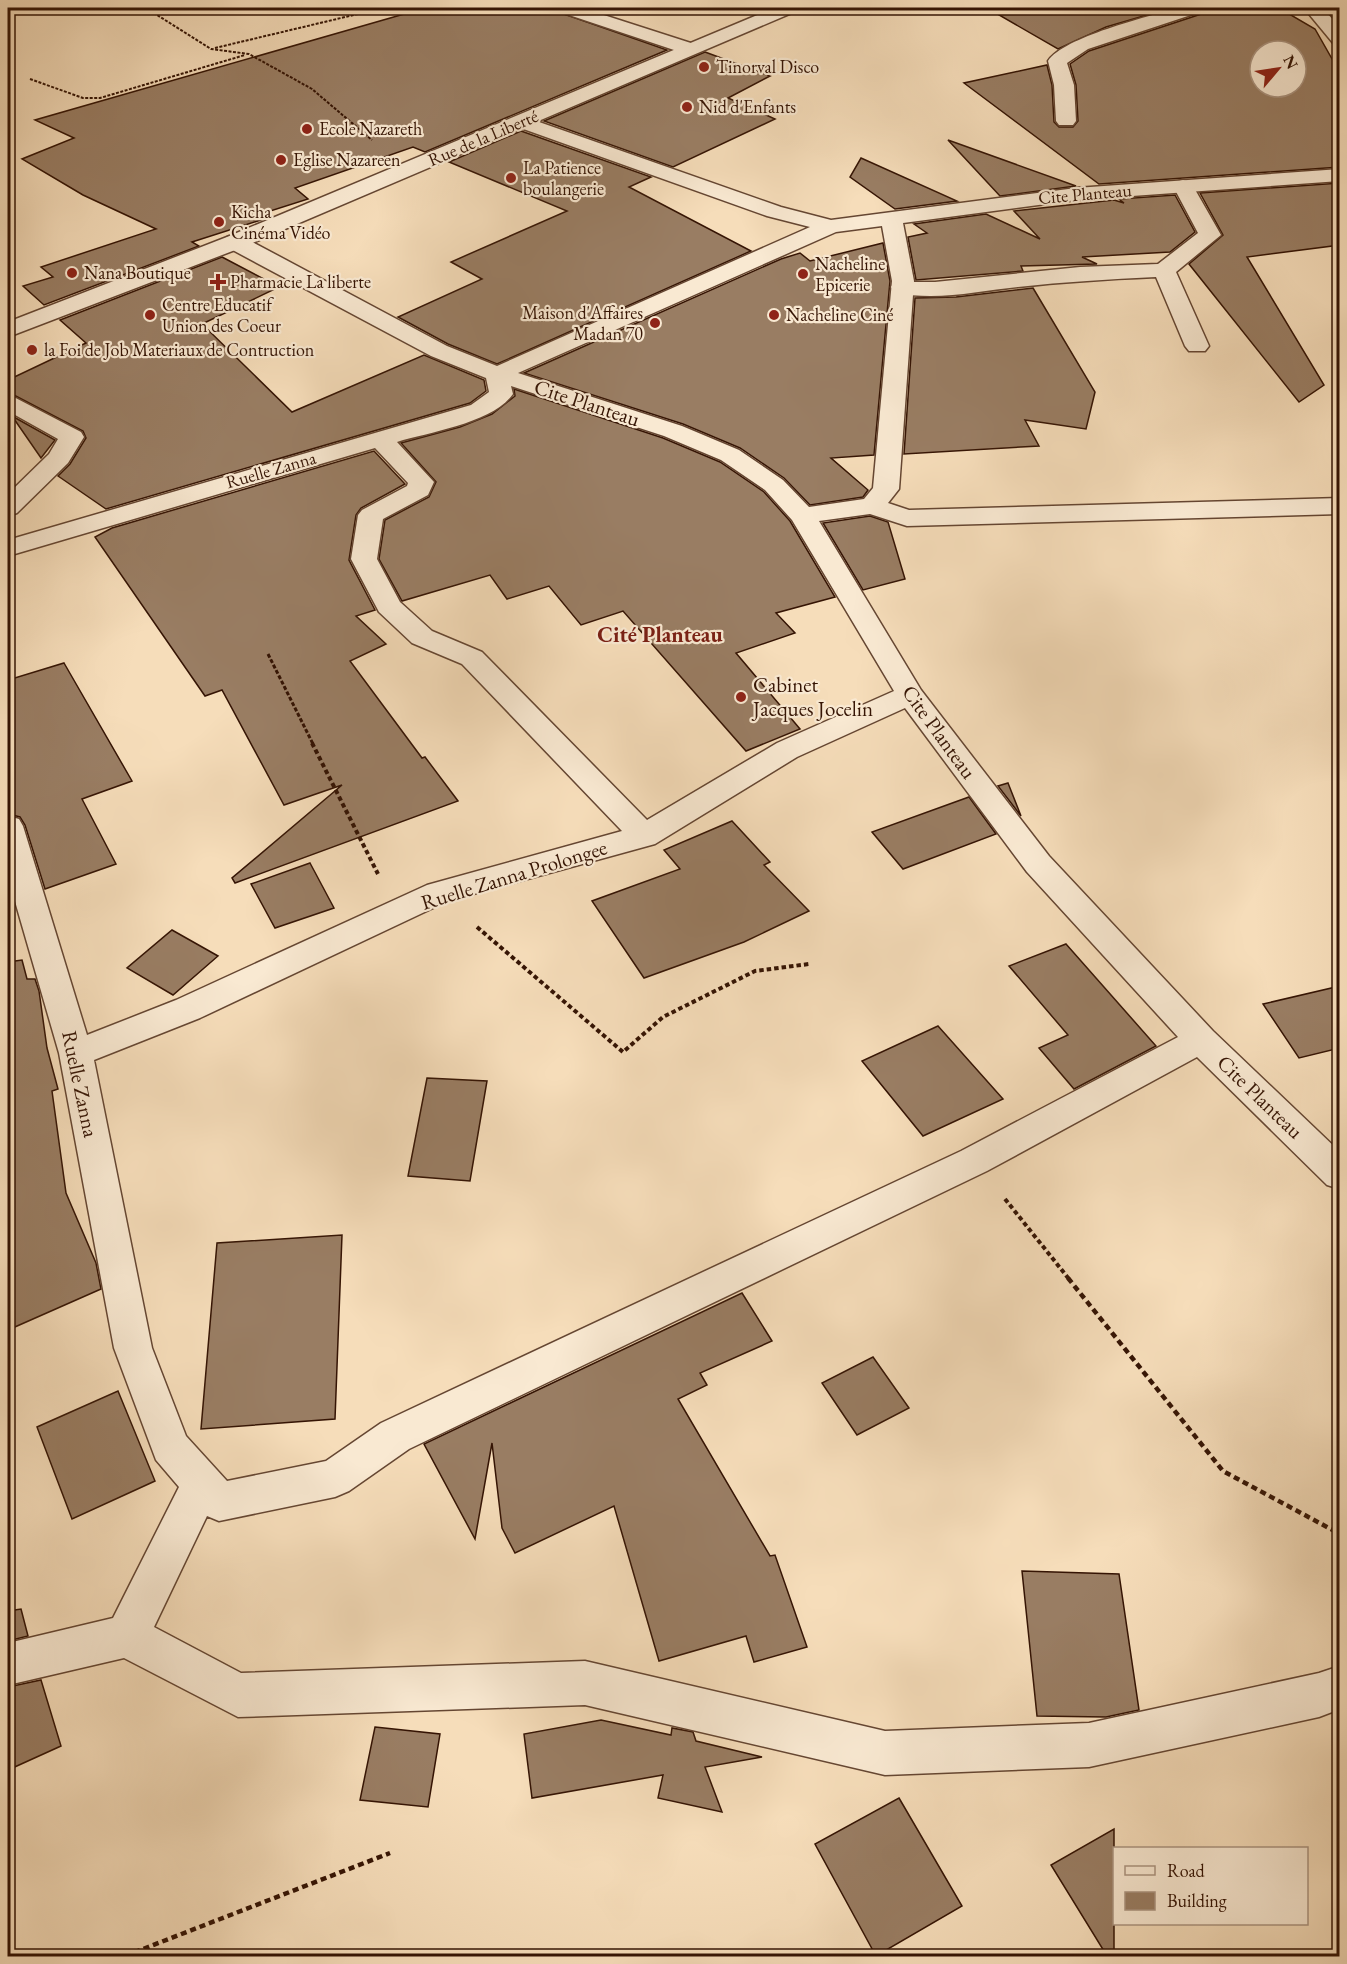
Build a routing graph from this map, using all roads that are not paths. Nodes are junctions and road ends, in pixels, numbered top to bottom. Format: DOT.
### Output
graph roads {
  1 [pos="566,8"];
  2 [pos="788,8"];
  3 [pos="1194,8"];
  4 [pos="1313,8"];
  5 [pos="1340,39"];
  6 [pos="690,49"];
  7 [pos="1066,121"];
  8 [pos="522,122"];
  9 [pos="1340,175"];
  10 [pos="1183,186"];
  11 [pos="892,220"];
  12 [pos="831,226"];
  13 [pos="235,242"];
  14 [pos="1164,270"];
  15 [pos="902,287"];
  16 [pos="10,325"];
  17 [pos="1197,346"];
  18 [pos="497,374"];
  19 [pos="8,400"];
  20 [pos="380,438"];
  21 [pos="872,506"];
  22 [pos="1340,506"];
  23 [pos="8,510"];
  24 [pos="803,516"];
  25 [pos="13,545"];
  26 [pos="910,695"];
  27 [pos="8,825"];
  28 [pos="644,836"];
  29 [pos="1201,1040"];
  30 [pos="76,1053"];
  31 [pos="1337,1168"];
  32 [pos="202,1483"];
  33 [pos="127,1636"];
  34 [pos="8,1664"];
  35 [pos="1340,1687"];
  1 -- 6 [label="street"];
  2 -- 6 [label="street, Rue de la Liberté"];
  3 -- 7 [label="street"];
  4 -- 5 [label="street"];
  6 -- 8 [label="street, Rue de la Liberté"];
  8 -- 12 [label="street, Cite Planteau"];
  8 -- 13 [label="street, Rue de la Liberté"];
  9 -- 10 [label="street, Cite Planteau"];
  10 -- 11 [label="street, Cite Planteau"];
  10 -- 14 [label="street"];
  11 -- 12 [label="street, Cite Planteau"];
  11 -- 15 [label="street"];
  12 -- 18 [label="street, Cite Planteau"];
  13 -- 16 [label="street, Rue de la Liberté"];
  13 -- 18 [label="street, Cite Planteau"];
  14 -- 15 [label="street"];
  14 -- 17 [label="street"];
  15 -- 21 [label="street"];
  18 -- 20 [label="street, Ruelle Zanna"];
  18 -- 24 [label="street, Cite Planteau"];
  19 -- 23 [label="street, Ruelle Zanna"];
  20 -- 25 [label="street, Ruelle Zanna"];
  20 -- 28 [label="street"];
  21 -- 22 [label="street"];
  21 -- 24 [label="street"];
  23 -- 25 [label="street, Ruelle Zanna"];
  24 -- 26 [label="street, Cite Planteau"];
  26 -- 28 [label="street, Ruelle Zanna Prolongee"];
  26 -- 29 [label="street, Cite Planteau"];
  27 -- 30 [label="street, Ruelle Zanna"];
  28 -- 30 [label="street, Ruelle Zanna Prolongee"];
  29 -- 31 [label="street, Cite Planteau"];
  29 -- 32 [label="street, Ruelle Zanna"];
  30 -- 32 [label="street, Ruelle Zanna"];
  32 -- 33 [label="street"];
  33 -- 34 [label="street"];
  33 -- 35 [label="street"];
}
